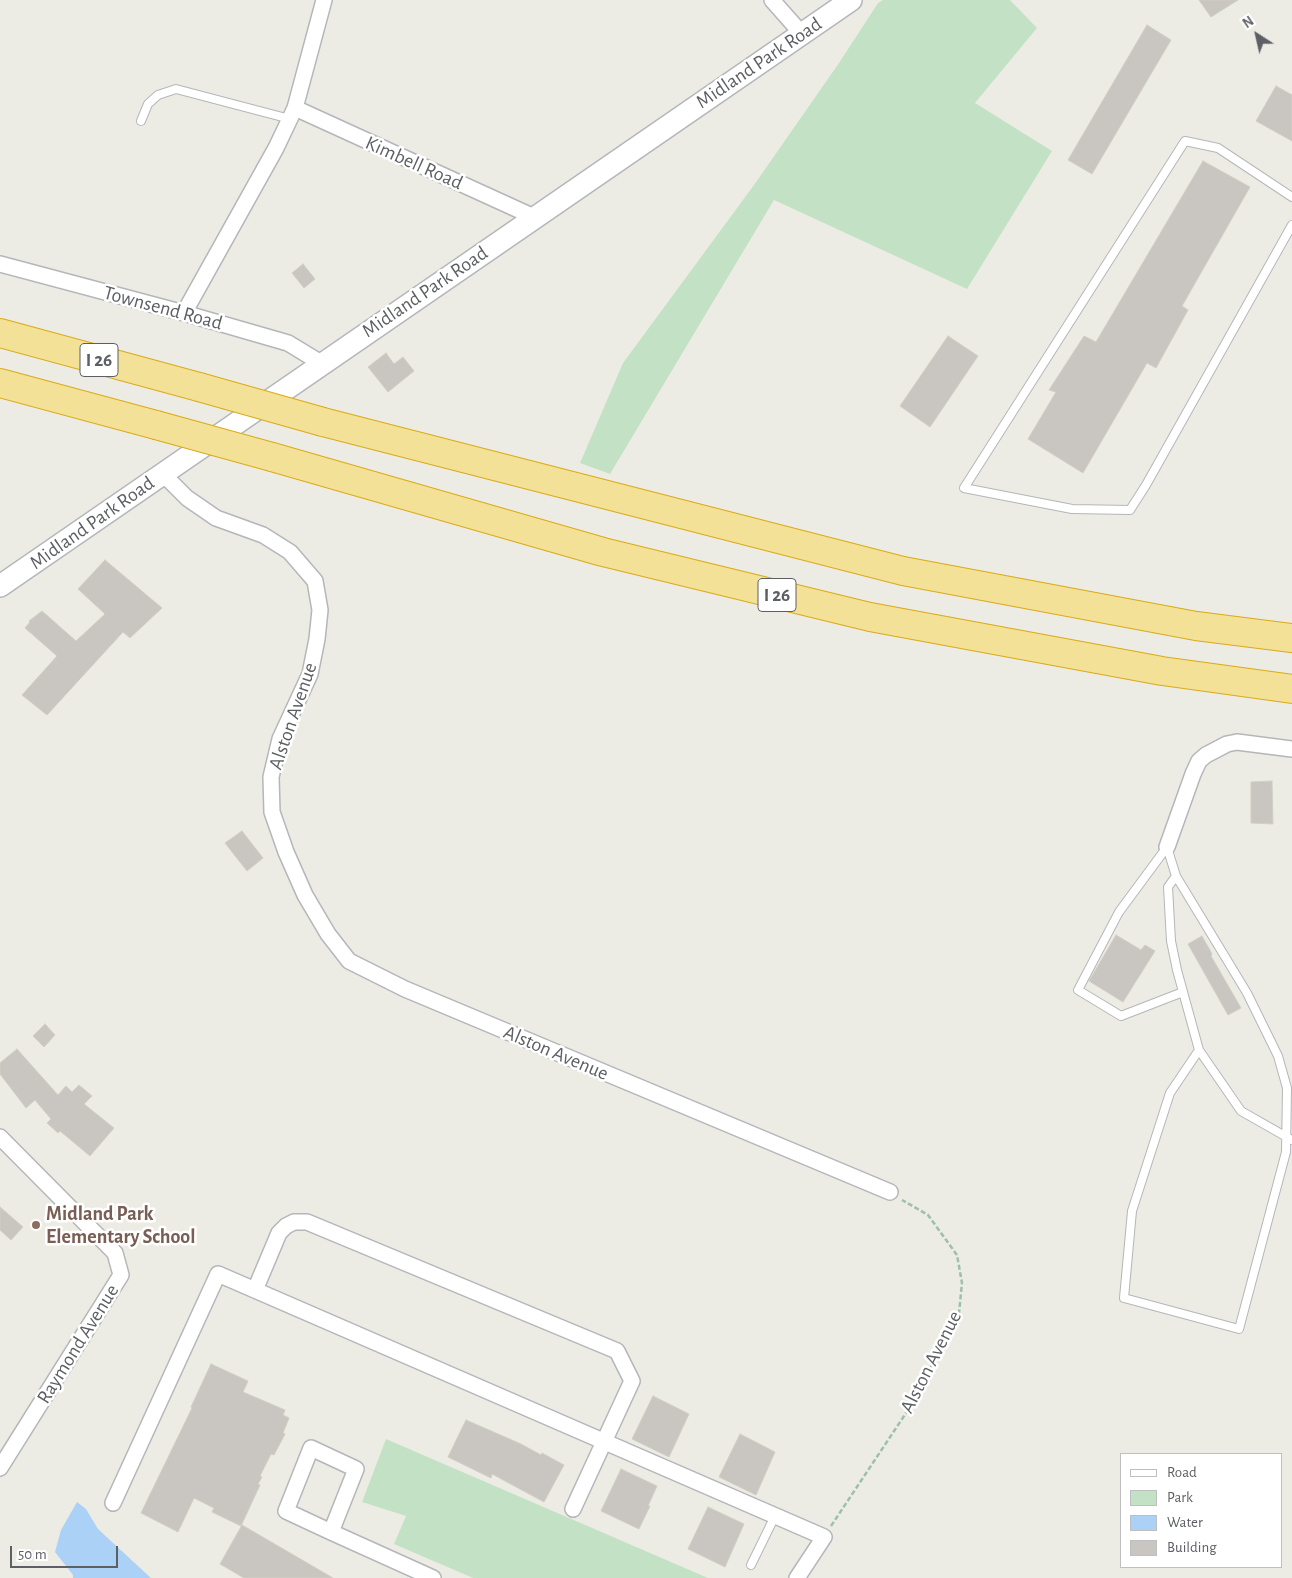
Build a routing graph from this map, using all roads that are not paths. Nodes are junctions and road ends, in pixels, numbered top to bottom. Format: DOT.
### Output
graph roads {
  1 [pos="324,0"];
  2 [pos="772,0"];
  3 [pos="851,0"];
  4 [pos="802,34"];
  5 [pos="292,114"];
  6 [pos="141,122"];
  7 [pos="1292,197"];
  8 [pos="534,217"];
  9 [pos="1292,225"];
  10 [pos="0,264"];
  11 [pos="184,314"];
  12 [pos="0,333"];
  13 [pos="322,364"];
  14 [pos="0,383"];
  15 [pos="163,474"];
  16 [pos="0,586"];
  17 [pos="1292,638"];
  18 [pos="1292,689"];
  19 [pos="1292,749"];
  20 [pos="1167,847"];
  21 [pos="1176,876"];
  22 [pos="1183,992"];
  23 [pos="1199,1050"];
  24 [pos="0,1137"];
  25 [pos="1289,1138"];
  26 [pos="890,1192"];
  27 [pos="254,1290"];
  28 [pos="605,1442"];
  29 [pos="0,1468"];
  30 [pos="113,1503"];
  31 [pos="573,1509"];
  32 [pos="775,1516"];
  33 [pos="331,1532"];
  34 [pos="751,1565"];
  35 [pos="433,1578"];
  36 [pos="797,1578"];
  1 -- 5 [label="street"];
  2 -- 4 [label="street"];
  3 -- 4 [label="street, Midland Park Road"];
  4 -- 8 [label="street, Midland Park Road"];
  5 -- 6 [label="lane"];
  5 -- 8 [label="street, Kimbell Road"];
  5 -- 11 [label="street"];
  7 -- 9 [label="lane"];
  8 -- 13 [label="street, Midland Park Road"];
  10 -- 11 [label="street, Townsend Road"];
  11 -- 13 [label="street, Townsend Road"];
  12 -- 17 [label="highway, I 26, bridge"];
  13 -- 15 [label="street, Midland Park Road"];
  14 -- 18 [label="highway, I 26, bridge"];
  15 -- 16 [label="street, Midland Park Road"];
  15 -- 26 [label="street, Alston Avenue"];
  19 -- 20 [label="street"];
  20 -- 21 [label="lane"];
  20 -- 22 [label="lane"];
  21 -- 22 [label="lane"];
  21 -- 25 [label="lane"];
  22 -- 23 [label="lane"];
  23 -- 25 [label="lane"];
  23 -- 25 [label="lane"];
  24 -- 29 [label="street, Raymond Avenue"];
  27 -- 28 [label="street"];
  27 -- 28 [label="street"];
  27 -- 30 [label="street"];
  28 -- 31 [label="street"];
  28 -- 32 [label="street"];
  32 -- 34 [label="lane"];
  32 -- 36 [label="street"];
  33 -- 33 [label="street"];
  33 -- 35 [label="street"];
}
